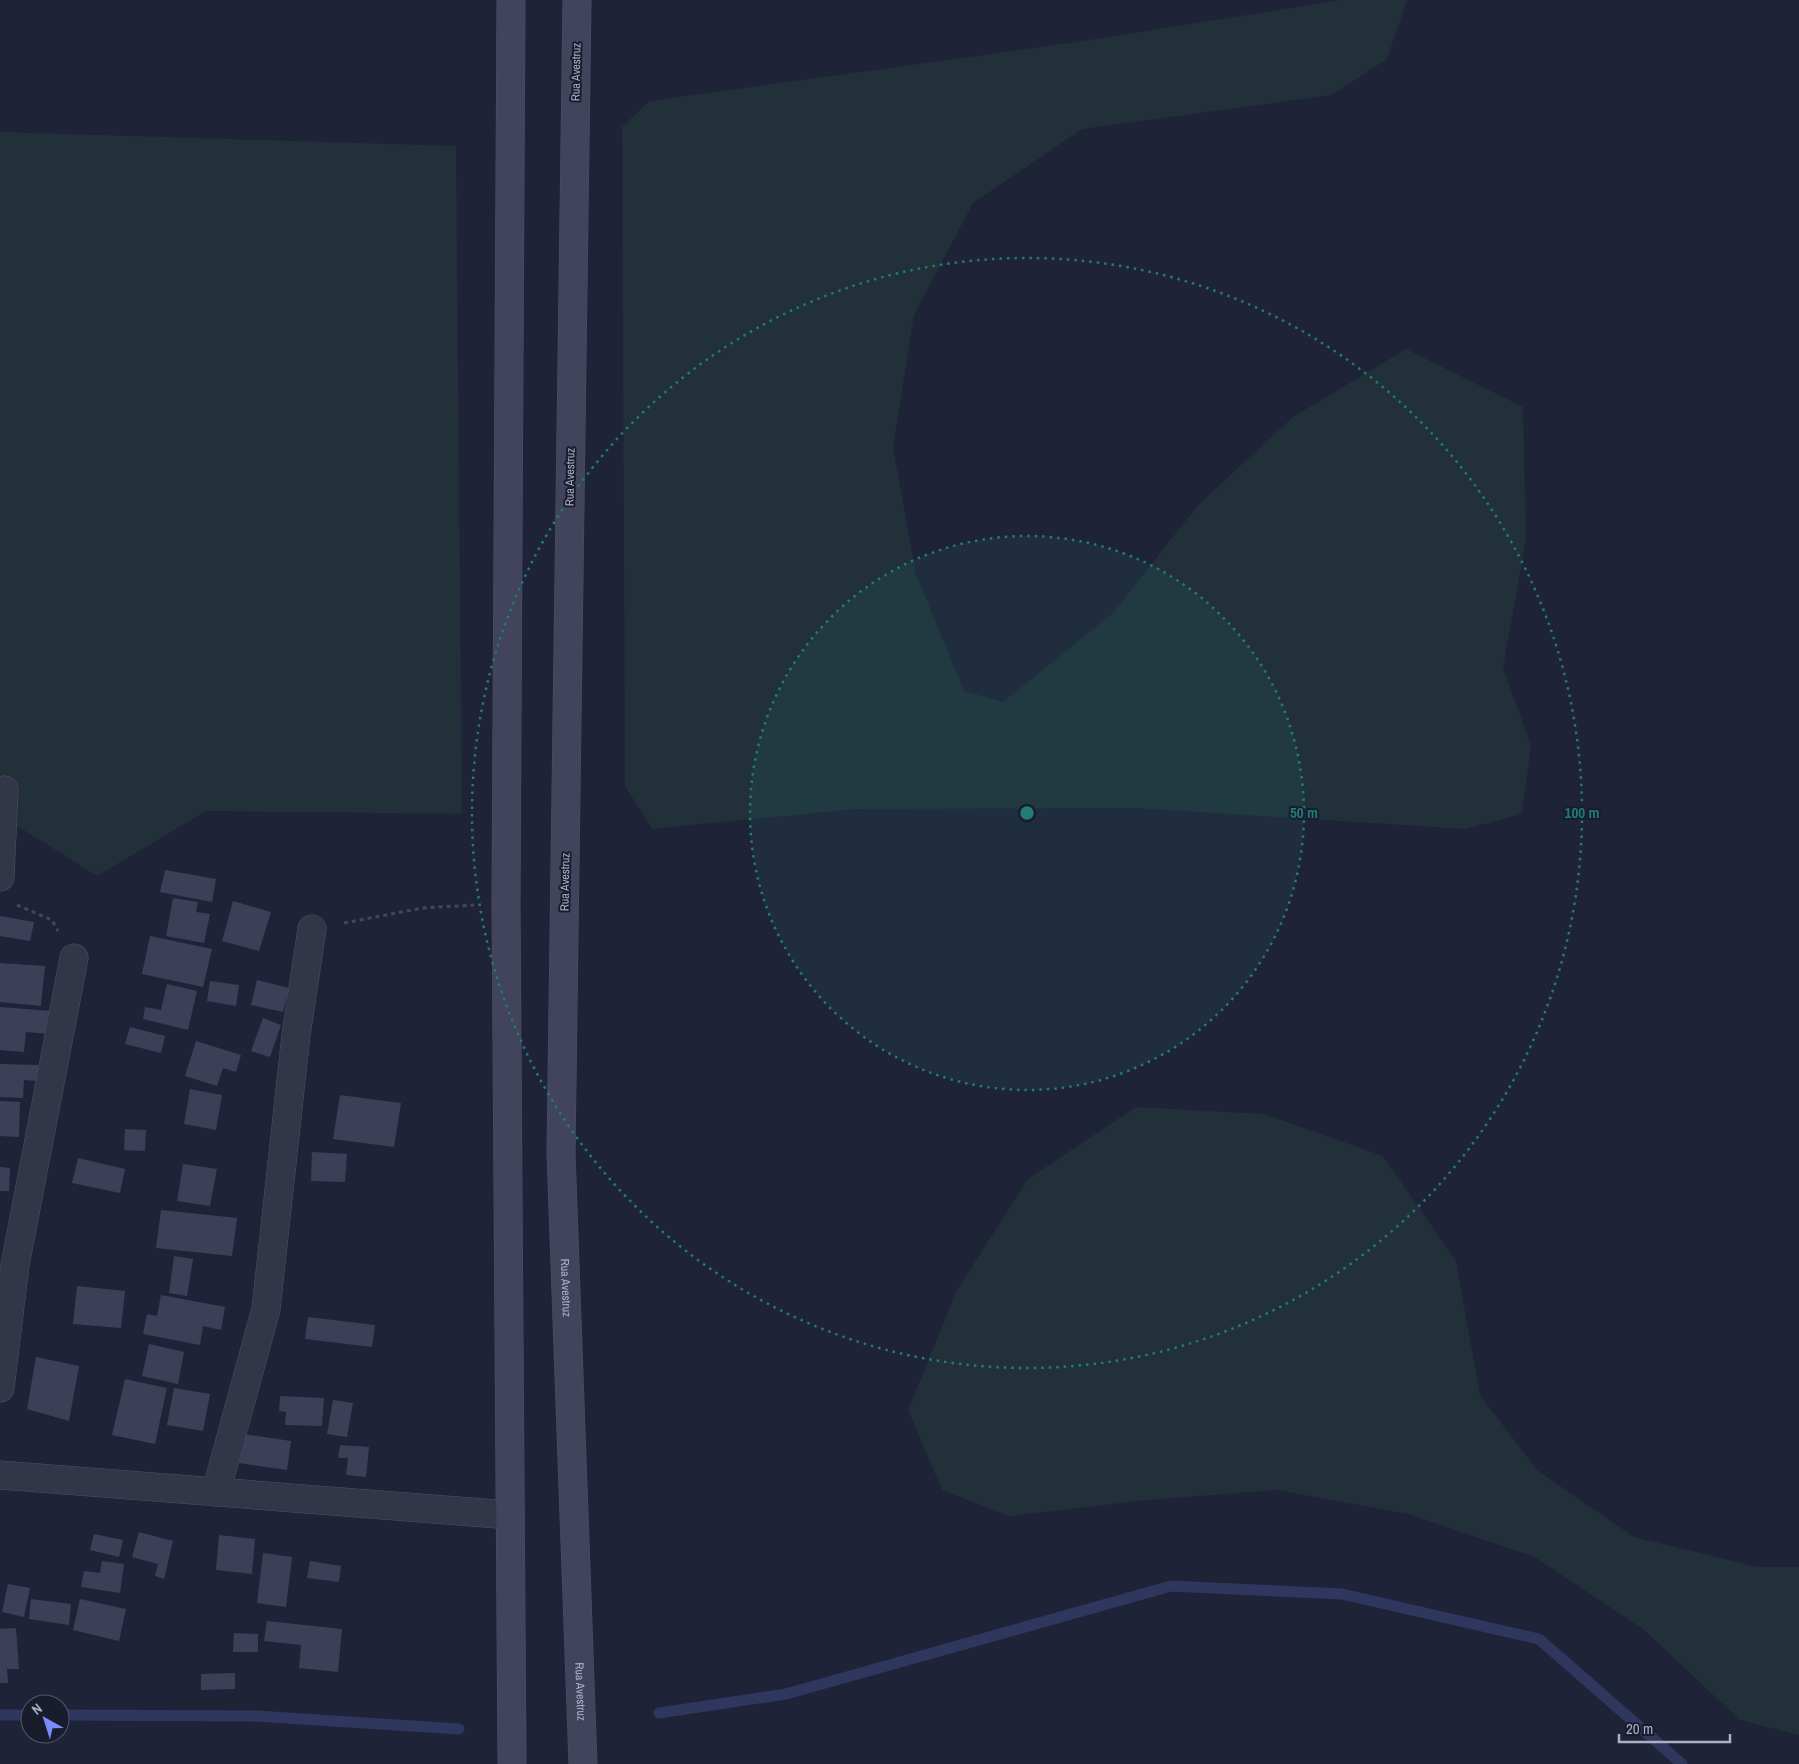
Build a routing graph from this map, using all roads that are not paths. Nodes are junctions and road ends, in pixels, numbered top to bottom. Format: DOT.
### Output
graph roads {
  1 [pos="511,0"];
  2 [pos="577,0"];
  3 [pos="4,790"];
  4 [pos="4,889"];
  5 [pos="312,929"];
  6 [pos="74,958"];
  7 [pos="0,1388"];
  8 [pos="0,1475"];
  9 [pos="216,1492"];
  10 [pos="510,1515"];
  11 [pos="512,1764"];
  12 [pos="583,1764"];
  1 -- 10 [label="main road"];
  2 -- 12 [label="main road, Rua Avestruz"];
  3 -- 4 [label="street"];
  5 -- 9 [label="street"];
  6 -- 7 [label="street"];
  8 -- 9 [label="street"];
  9 -- 10 [label="street"];
  10 -- 11 [label="main road"];
}
